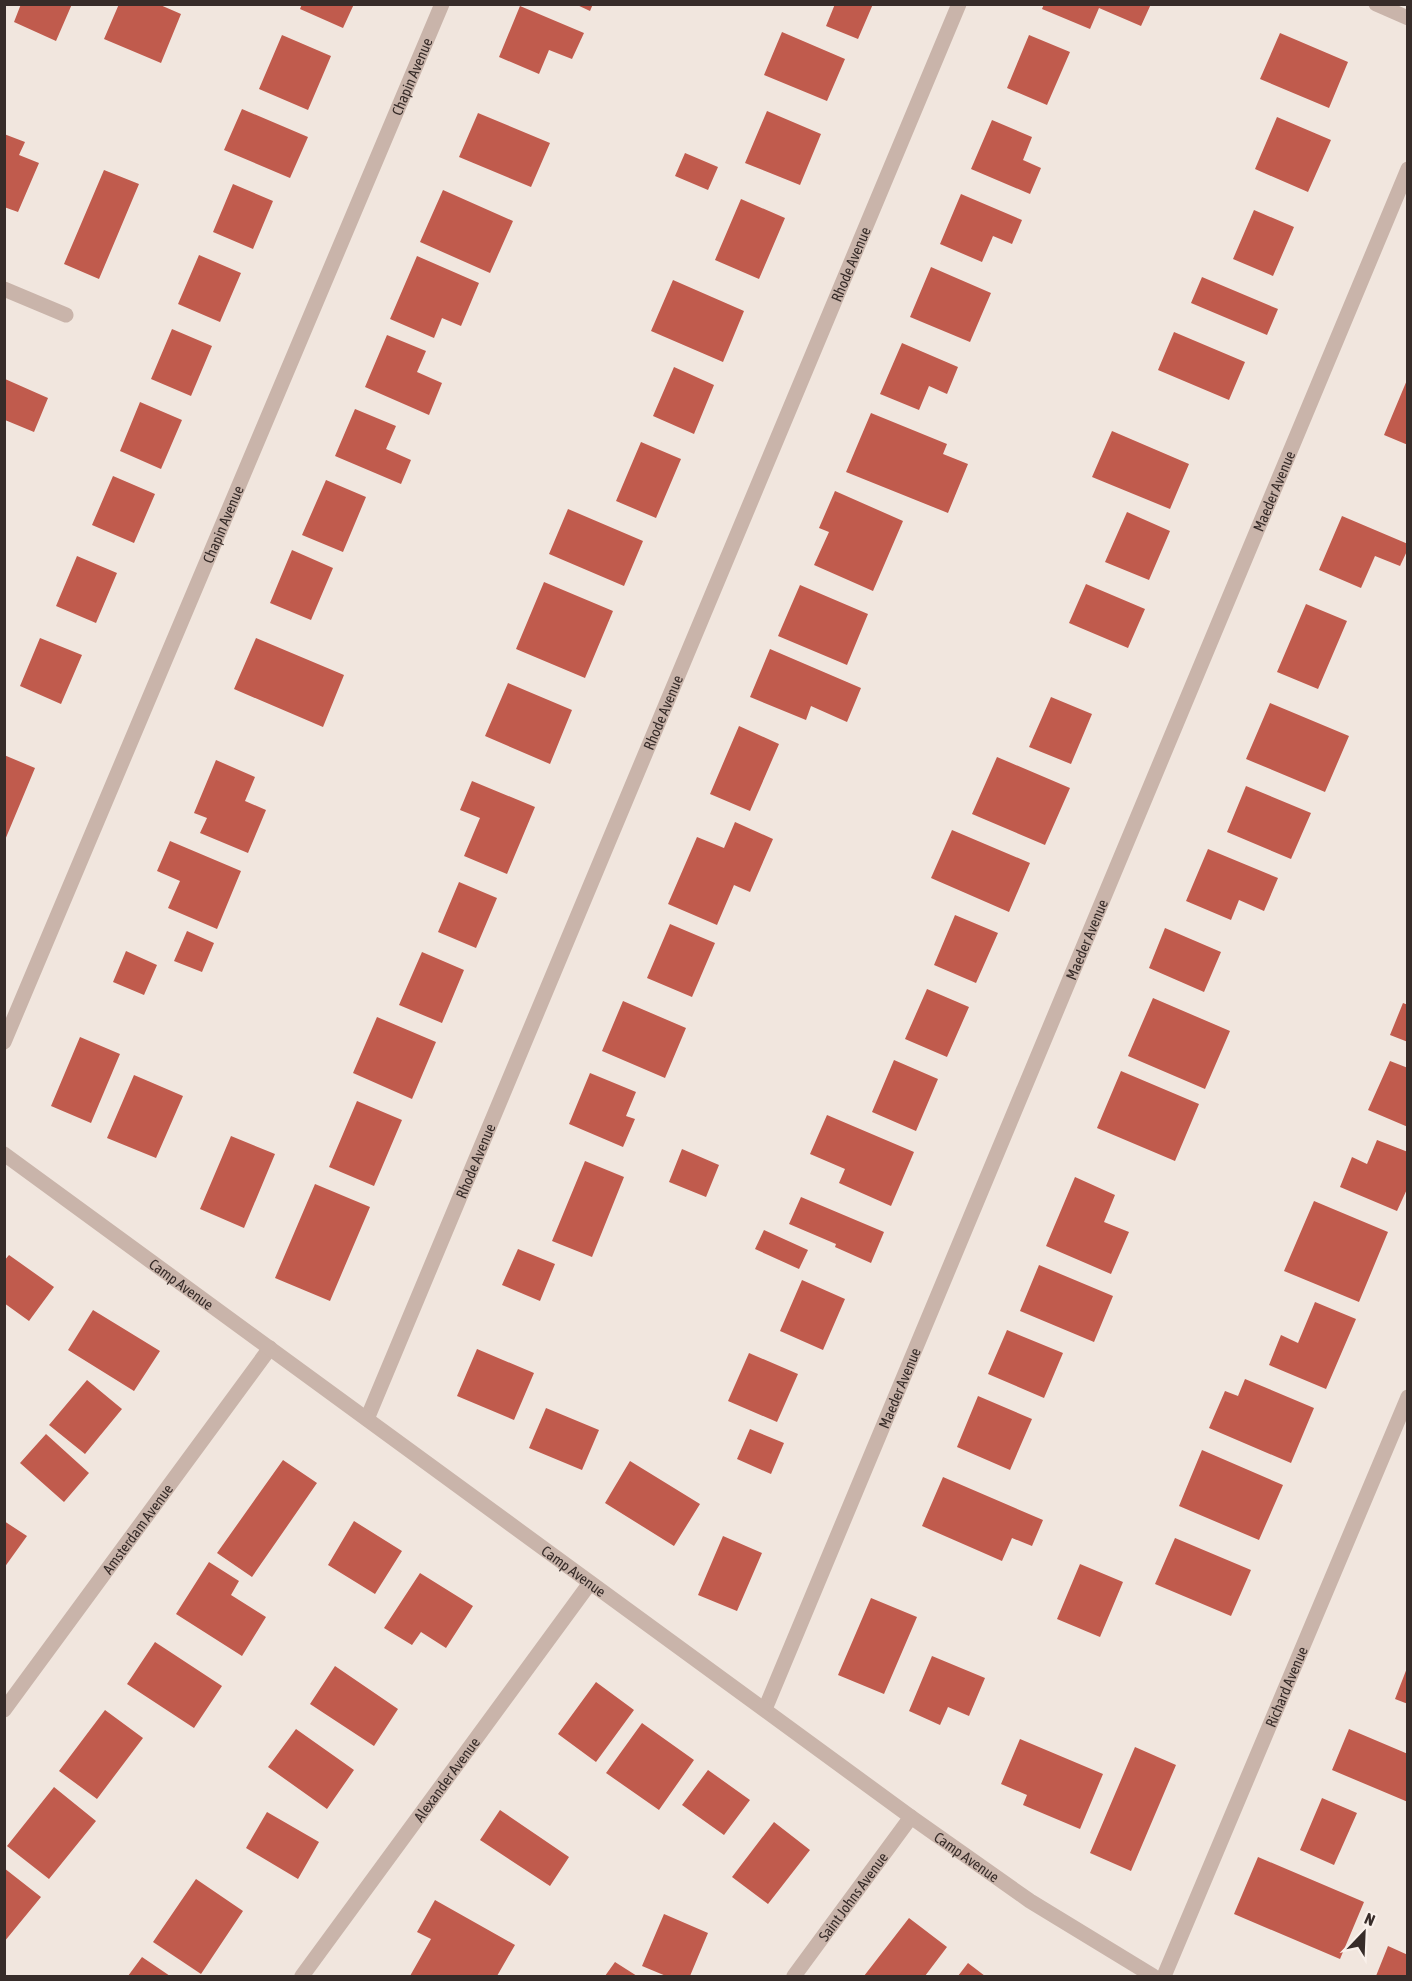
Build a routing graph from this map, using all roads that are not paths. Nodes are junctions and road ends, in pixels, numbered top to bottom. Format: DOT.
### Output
graph roads {
  1 [pos="442,4"];
  2 [pos="959,4"];
  3 [pos="1376,4"];
  4 [pos="1407,18"];
  5 [pos="1407,169"];
  6 [pos="4,289"];
  7 [pos="66,315"];
  8 [pos="4,1042"];
  9 [pos="4,1154"];
  10 [pos="270,1348"];
  11 [pos="1407,1397"];
  12 [pos="367,1419"];
  13 [pos="590,1582"];
  14 [pos="765,1709"];
  15 [pos="4,1710"];
  16 [pos="911,1817"];
  17 [pos="302,1977"];
  18 [pos="794,1977"];
  19 [pos="1153,1977"];
  20 [pos="1164,1977"];
  1 -- 8 [label="street, Chapin Avenue"];
  2 -- 12 [label="street, Rhode Avenue"];
  3 -- 4 [label="street"];
  5 -- 14 [label="street, Maeder Avenue"];
  6 -- 7 [label="street"];
  9 -- 10 [label="street, Camp Avenue"];
  10 -- 12 [label="street, Camp Avenue"];
  10 -- 15 [label="street, Amsterdam Avenue"];
  11 -- 20 [label="street, Richard Avenue"];
  12 -- 13 [label="street, Camp Avenue"];
  13 -- 14 [label="street, Camp Avenue"];
  13 -- 17 [label="street, Alexander Avenue"];
  14 -- 16 [label="street, Camp Avenue"];
  16 -- 18 [label="street, Saint Johns Avenue"];
  16 -- 19 [label="street, Camp Avenue"];
}
